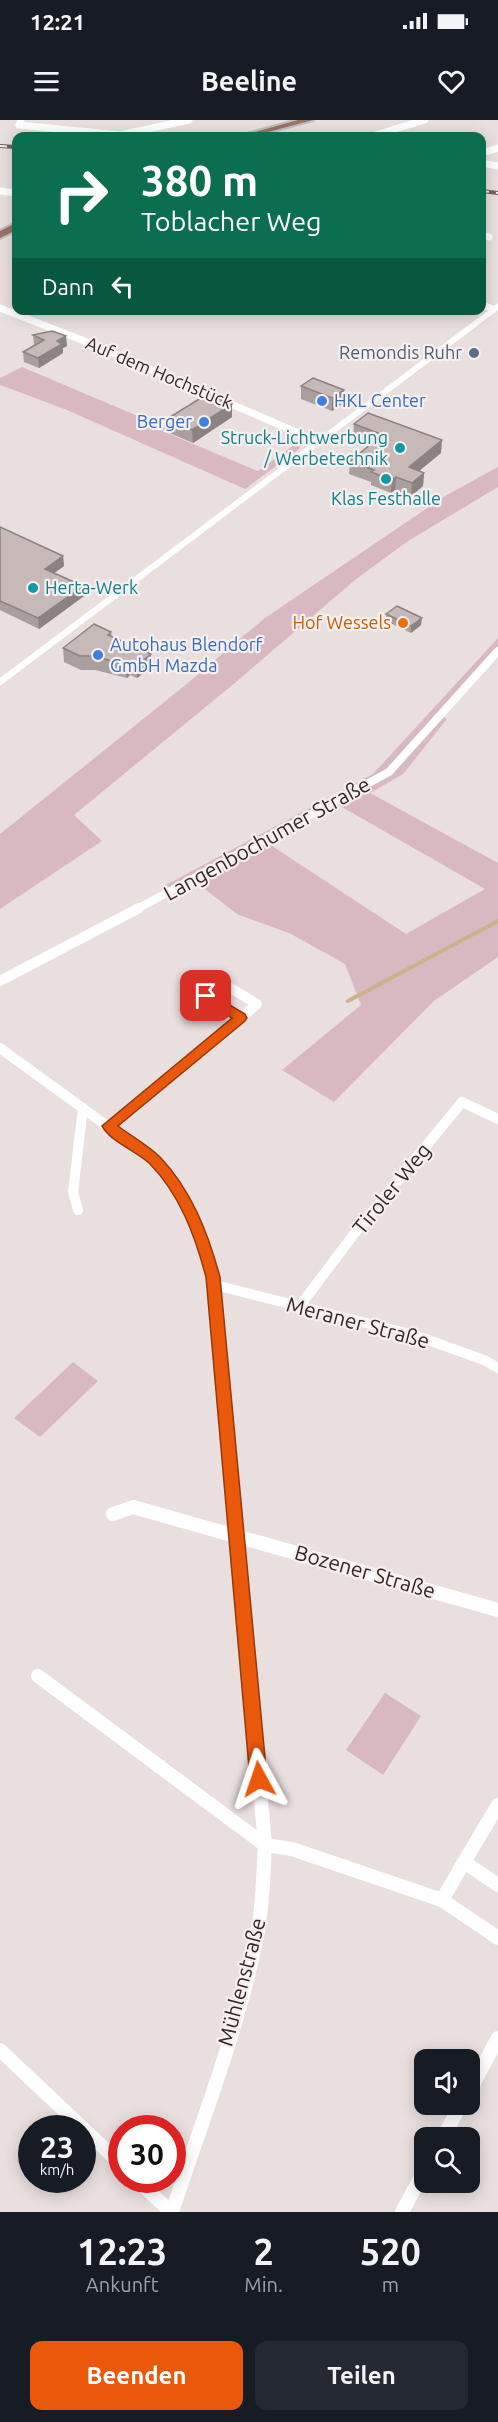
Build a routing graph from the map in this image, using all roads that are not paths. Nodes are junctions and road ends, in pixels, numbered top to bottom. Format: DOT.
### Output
graph roads {
  1 [pos="21,120"];
  2 [pos="189,120"];
  3 [pos="309,120"];
  4 [pos="425,120"];
  5 [pos="90,132"];
  6 [pos="134,132"];
  7 [pos="260,132"];
  8 [pos="385,132"];
  9 [pos="486,236"];
  10 [pos="489,237"];
  11 [pos="18,315"];
  12 [pos="486,315"];
  13 [pos="317,441"];
  14 [pos="498,651"];
  15 [pos="0,682"];
  16 [pos="0,981"];
  17 [pos="241,1018"];
  18 [pos="0,1048"];
  19 [pos="83,1108"];
  20 [pos="498,1119"];
  21 [pos="109,1126"];
  22 [pos="78,1210"];
  23 [pos="215,1285"];
  24 [pos="299,1307"];
  25 [pos="498,1368"];
  26 [pos="113,1514"];
  27 [pos="237,1537"];
  28 [pos="496,1606"];
  29 [pos="38,1676"];
  30 [pos="498,1805"];
  31 [pos="265,1845"];
  32 [pos="464,1862"];
  33 [pos="498,1885"];
  34 [pos="442,1900"];
  35 [pos="498,1938"];
  36 [pos="498,2038"];
  37 [pos="0,2050"];
  38 [pos="480,2071"];
  39 [pos="108,2152"];
  40 [pos="414,2190"];
  41 [pos="151,2193"];
  42 [pos="171,2212"];
  43 [pos="402,2212"];
  1 -- 5 [label="street"];
  2 -- 6 [label="street"];
  3 -- 7 [label="main road"];
  4 -- 8 [label="street"];
  9 -- 10 [label="street"];
  11 -- 13 [label="street, Auf dem Hochstück"];
  12 -- 13 [label="street"];
  13 -- 15 [label="street"];
  14 -- 16 [label="street, Langenbochumer Straße"];
  17 -- 21 [label="street"];
  18 -- 19 [label="street, Mühlenstraße"];
  19 -- 21 [label="street, Mühlenstraße"];
  19 -- 22 [label="street"];
  20 -- 24 [label="street, Tiroler Weg"];
  21 -- 23 [label="street, Mühlenstraße"];
  23 -- 24 [label="street, Meraner Straße"];
  23 -- 27 [label="street, Mühlenstraße"];
  24 -- 25 [label="street, Meraner Straße"];
  26 -- 27 [label="street, Bozener Straße"];
  27 -- 28 [label="street, Bozener Straße"];
  27 -- 31 [label="street, Mühlenstraße"];
  29 -- 31 [label="street"];
  30 -- 32 [label="street"];
  31 -- 34 [label="street"];
  31 -- 42 [label="street, Mühlenstraße"];
  32 -- 33 [label="street"];
  32 -- 34 [label="street"];
  34 -- 35 [label="street"];
  36 -- 38 [label="street"];
  37 -- 39 [label="street"];
  40 -- 43 [label="street"];
  41 -- 42 [label="street"];
}
